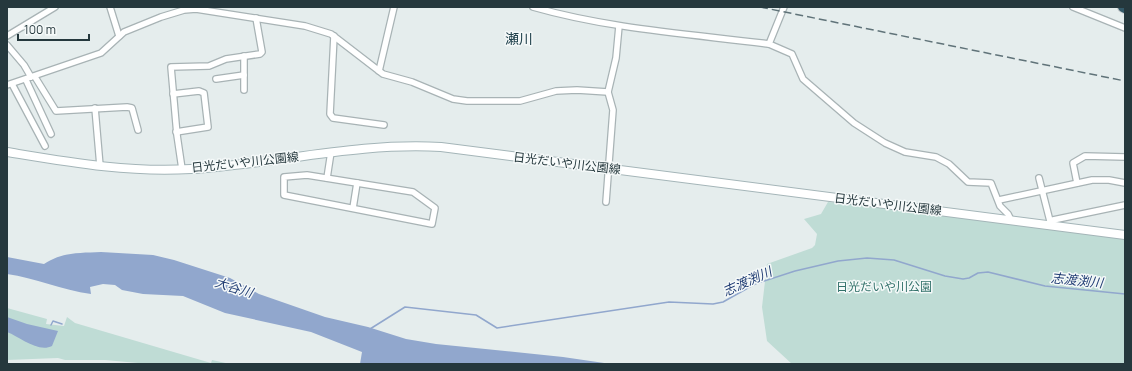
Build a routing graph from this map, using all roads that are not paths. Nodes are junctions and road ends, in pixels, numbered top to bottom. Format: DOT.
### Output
graph roads {
  1 [pos="55,7"];
  2 [pos="110,7"];
  3 [pos="394,7"];
  4 [pos="533,7"];
  5 [pos="784,7"];
  6 [pos="1073,7"];
  7 [pos="256,18"];
  8 [pos="619,26"];
  9 [pos="1125,28"];
  10 [pos="7,36"];
  11 [pos="118,36"];
  12 [pos="334,36"];
  13 [pos="769,44"];
  14 [pos="7,45"];
  15 [pos="244,56"];
  16 [pos="378,70"];
  17 [pos="244,75"];
  18 [pos="31,78"];
  19 [pos="216,79"];
  20 [pos="9,85"];
  21 [pos="244,90"];
  22 [pos="608,92"];
  23 [pos="173,94"];
  24 [pos="95,108"];
  25 [pos="384,125"];
  26 [pos="138,130"];
  27 [pos="176,132"];
  28 [pos="51,134"];
  29 [pos="46,146"];
  30 [pos="7,152"];
  31 [pos="331,152"];
  32 [pos="1125,157"];
  33 [pos="100,166"];
  34 [pos="608,168"];
  35 [pos="182,169"];
  36 [pos="327,178"];
  37 [pos="1039,178"];
  38 [pos="357,183"];
  39 [pos="1076,183"];
  40 [pos="1125,184"];
  41 [pos="1042,191"];
  42 [pos="999,200"];
  43 [pos="606,202"];
  44 [pos="1125,205"];
  45 [pos="353,208"];
  46 [pos="1010,220"];
  47 [pos="1051,225"];
  48 [pos="1125,235"];
  1 -- 10 [label="street"];
  2 -- 11 [label="street"];
  3 -- 16 [label="street"];
  4 -- 8 [label="street"];
  5 -- 13 [label="street"];
  6 -- 9 [label="street"];
  7 -- 11 [label="street"];
  7 -- 12 [label="street"];
  7 -- 15 [label="street"];
  8 -- 13 [label="street"];
  8 -- 22 [label="street"];
  11 -- 18 [label="street"];
  12 -- 16 [label="street"];
  12 -- 25 [label="street"];
  13 -- 42 [label="street"];
  14 -- 18 [label="street"];
  15 -- 17 [label="street"];
  15 -- 23 [label="street"];
  16 -- 22 [label="street"];
  17 -- 19 [label="street"];
  17 -- 21 [label="street"];
  18 -- 20 [label="street"];
  18 -- 24 [label="street"];
  18 -- 28 [label="street"];
  20 -- 29 [label="street"];
  22 -- 34 [label="street"];
  23 -- 27 [label="street"];
  23 -- 27 [label="street"];
  24 -- 26 [label="street"];
  24 -- 33 [label="street"];
  27 -- 35 [label="street"];
  30 -- 33 [label="main road, 日光だいや川公園線"];
  31 -- 34 [label="main road, 日光だいや川公園線"];
  31 -- 35 [label="main road, 日光だいや川公園線"];
  31 -- 36 [label="street"];
  32 -- 39 [label="street"];
  33 -- 35 [label="main road, 日光だいや川公園線"];
  34 -- 43 [label="street"];
  34 -- 46 [label="main road, 日光だいや川公園線"];
  36 -- 38 [label="street"];
  36 -- 45 [label="street"];
  37 -- 41 [label="street"];
  38 -- 45 [label="street"];
  38 -- 45 [label="street"];
  39 -- 40 [label="street"];
  39 -- 41 [label="street"];
  41 -- 42 [label="street"];
  41 -- 47 [label="street"];
  42 -- 46 [label="street"];
  44 -- 47 [label="street"];
  46 -- 47 [label="main road, 日光だいや川公園線"];
  47 -- 48 [label="main road, 日光だいや川公園線"];
}
